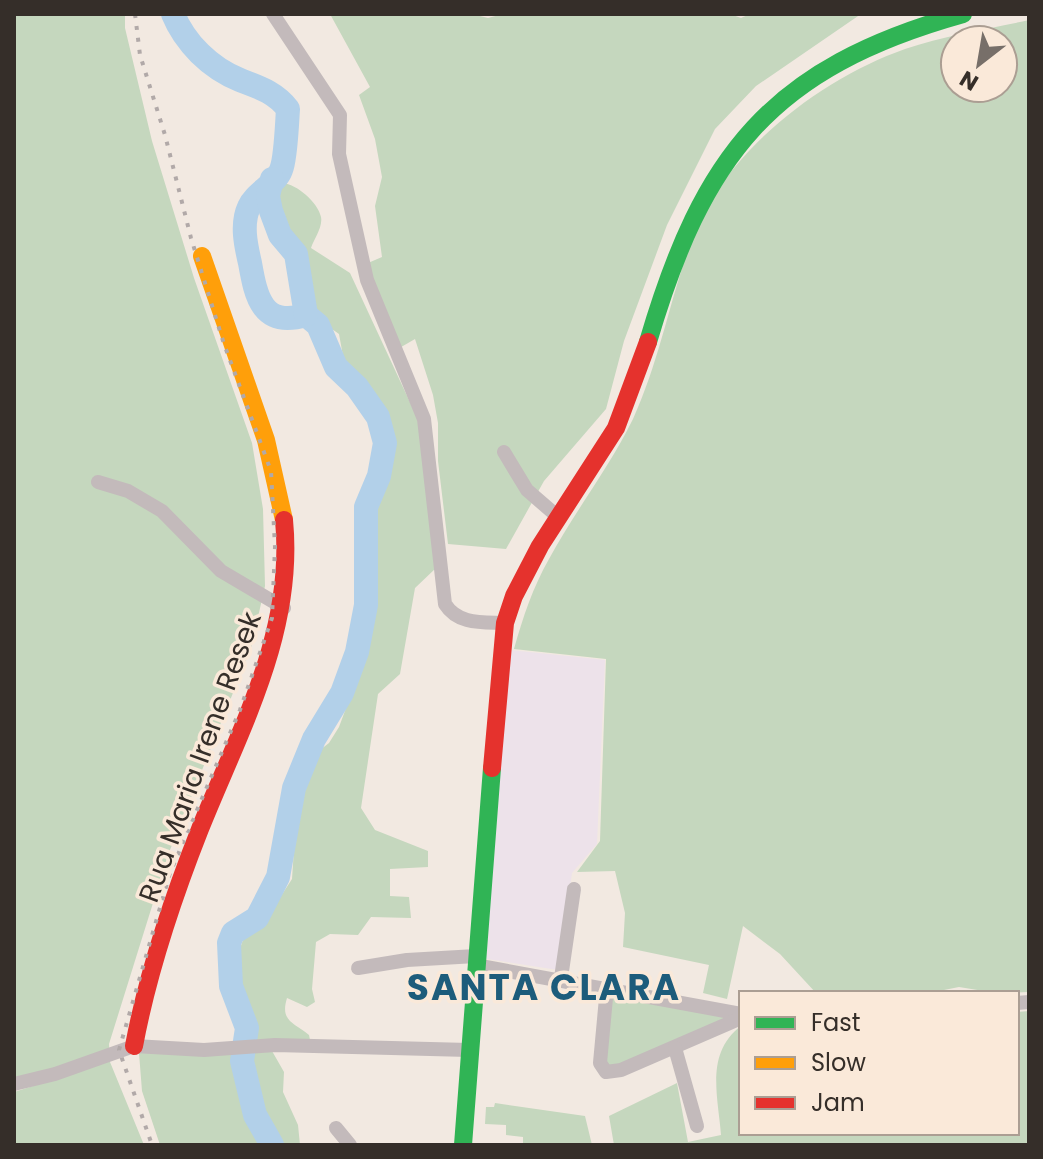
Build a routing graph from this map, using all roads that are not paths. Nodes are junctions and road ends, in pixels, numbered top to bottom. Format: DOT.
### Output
graph roads {
  1 [pos="273,14"];
  2 [pos="963,14"];
  3 [pos="202,256"];
  4 [pos="504,452"];
  5 [pos="98,482"];
  6 [pos="557,516"];
  7 [pos="284,608"];
  8 [pos="505,623"];
  9 [pos="574,889"];
  10 [pos="475,960"];
  11 [pos="358,968"];
  12 [pos="561,978"];
  13 [pos="607,987"];
  14 [pos="739,1016"];
  15 [pos="739,1017"];
  16 [pos="134,1046"];
  17 [pos="675,1048"];
  18 [pos="469,1050"];
  19 [pos="14,1084"];
  20 [pos="697,1126"];
  21 [pos="336,1128"];
  22 [pos="350,1145"];
  23 [pos="463,1145"];
  1 -- 8 [label="street"];
  2 -- 6 [label="main road"];
  3 -- 7 [label="main road, Rua Maria Irene Resek"];
  4 -- 6 [label="street"];
  5 -- 7 [label="street"];
  6 -- 8 [label="main road"];
  7 -- 16 [label="main road, Rua Maria Irene Resek"];
  8 -- 10 [label="main road"];
  9 -- 12 [label="street"];
  10 -- 11 [label="street"];
  10 -- 12 [label="street"];
  10 -- 18 [label="main road"];
  12 -- 13 [label="street"];
  13 -- 14 [label="street"];
  13 -- 17 [label="street"];
  15 -- 17 [label="street"];
  16 -- 18 [label="street"];
  16 -- 19 [label="street"];
  17 -- 20 [label="street"];
  18 -- 23 [label="main road"];
  21 -- 22 [label="street"];
}
